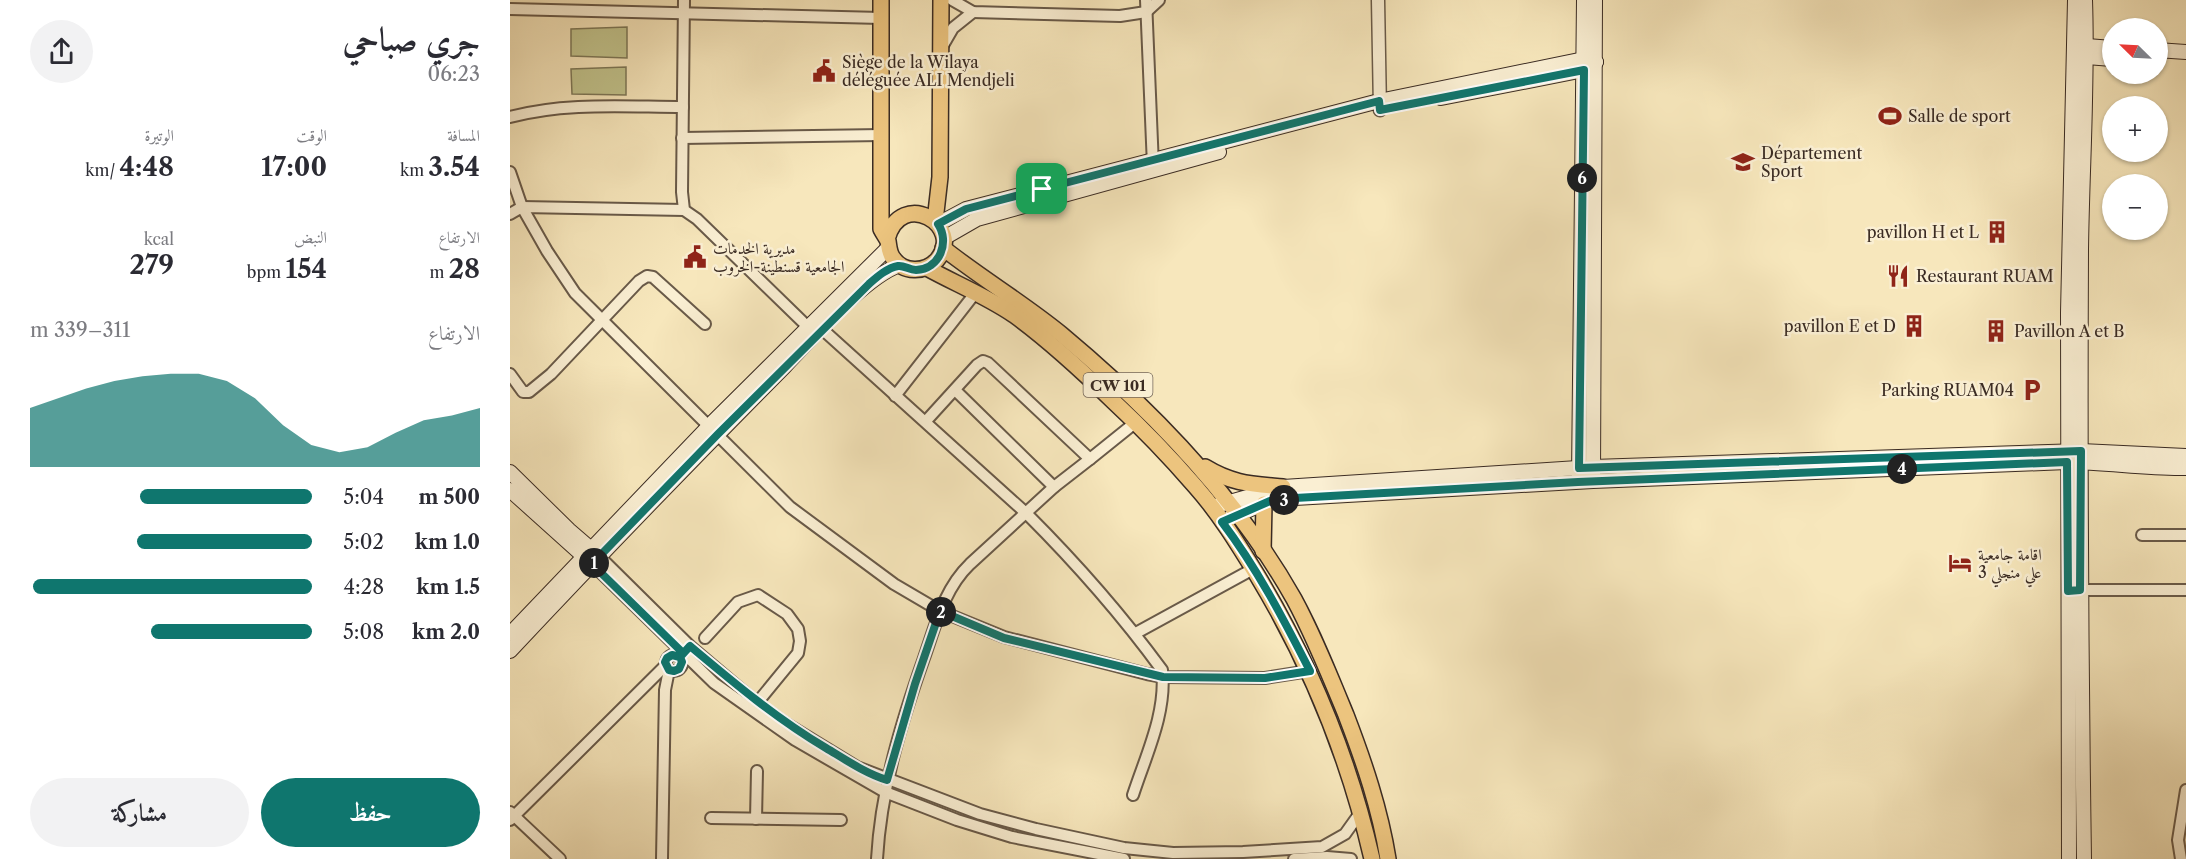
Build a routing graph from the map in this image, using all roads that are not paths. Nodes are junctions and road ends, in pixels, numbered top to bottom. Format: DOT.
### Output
graph roads {
  1 [pos="684,0"];
  2 [pos="881,0"];
  3 [pos="941,0"];
  4 [pos="952,0"];
  5 [pos="1146,0"];
  6 [pos="1159,0"];
  7 [pos="1378,0"];
  8 [pos="1584,0"];
  9 [pos="1595,0"];
  10 [pos="2075,0"];
  11 [pos="2085,0"];
  12 [pos="510,9"];
  13 [pos="973,12"];
  14 [pos="1146,12"];
  15 [pos="684,14"];
  16 [pos="881,18"];
  17 [pos="2102,49"];
  18 [pos="940,51"];
  19 [pos="2168,51"];
  20 [pos="2083,52"];
  21 [pos="2186,52"];
  22 [pos="2102,57"];
  23 [pos="2168,60"];
  24 [pos="2186,60"];
  25 [pos="1588,64"];
  26 [pos="1379,106"];
  27 [pos="683,107"];
  28 [pos="510,117"];
  29 [pos="882,135"];
  30 [pos="682,138"];
  31 [pos="1153,165"];
  32 [pos="510,172"];
  33 [pos="522,207"];
  34 [pos="684,210"];
  35 [pos="510,214"];
  36 [pos="936,222"];
  37 [pos="943,243"];
  38 [pos="888,244"];
  39 [pos="900,265"];
  40 [pos="927,268"];
  41 [pos="976,292"];
  42 [pos="603,320"];
  43 [pos="705,324"];
  44 [pos="808,327"];
  45 [pos="822,329"];
  46 [pos="510,374"];
  47 [pos="955,390"];
  48 [pos="895,396"];
  49 [pos="926,421"];
  50 [pos="1136,422"];
  51 [pos="714,430"];
  52 [pos="2074,456"];
  53 [pos="2186,456"];
  54 [pos="1090,459"];
  55 [pos="1192,459"];
  56 [pos="2186,468"];
  57 [pos="510,472"];
  58 [pos="1593,474"];
  59 [pos="1579,475"];
  60 [pos="1433,484"];
  61 [pos="1054,487"];
  62 [pos="1282,487"];
  63 [pos="510,490"];
  64 [pos="1267,499"];
  65 [pos="1212,507"];
  66 [pos="1233,508"];
  67 [pos="1027,514"];
  68 [pos="1222,522"];
  69 [pos="2142,535"];
  70 [pos="2186,535"];
  71 [pos="1263,551"];
  72 [pos="591,556"];
  73 [pos="1253,568"];
  74 [pos="2074,590"];
  75 [pos="2186,591"];
  76 [pos="940,611"];
  77 [pos="1136,633"];
  78 [pos="510,634"];
  79 [pos="705,638"];
  80 [pos="510,651"];
  81 [pos="684,652"];
  82 [pos="667,667"];
  83 [pos="1310,671"];
  84 [pos="1163,677"];
  85 [pos="757,703"];
  86 [pos="757,771"];
  87 [pos="887,780"];
  88 [pos="2186,790"];
  89 [pos="885,792"];
  90 [pos="1133,795"];
  91 [pos="1360,813"];
  92 [pos="511,816"];
  93 [pos="711,818"];
  94 [pos="756,819"];
  95 [pos="841,820"];
  96 [pos="1216,856"];
  97 [pos="560,859"];
  98 [pos="662,859"];
  99 [pos="878,859"];
  100 [pos="1124,859"];
  101 [pos="1294,859"];
  102 [pos="1351,859"];
  103 [pos="1372,859"];
  104 [pos="1389,859"];
  105 [pos="2069,859"];
  106 [pos="2084,859"];
  107 [pos="2181,859"];
  1 -- 15 [label="street"];
  2 -- 16 [label="main road"];
  3 -- 18 [label="main road"];
  4 -- 13 [label="street"];
  5 -- 14 [label="street"];
  6 -- 14 [label="street"];
  7 -- 26 [label="street"];
  8 -- 25 [label="main road"];
  9 -- 25 [label="main road"];
  10 -- 20 [label="main road"];
  11 -- 20 [label="main road"];
  12 -- 15 [label="street"];
  13 -- 14 [label="street"];
  13 -- 18 [label="street"];
  14 -- 31 [label="street"];
  15 -- 16 [label="street"];
  15 -- 27 [label="street"];
  16 -- 29 [label="main road"];
  17 -- 20 [label="main road"];
  18 -- 36 [label="main road"];
  19 -- 21 [label="main road"];
  20 -- 22 [label="main road"];
  20 -- 52 [label="main road"];
  23 -- 24 [label="main road"];
  25 -- 26 [label="main road"];
  25 -- 58 [label="main road"];
  25 -- 59 [label="main road"];
  26 -- 31 [label="main road"];
  27 -- 28 [label="street"];
  27 -- 30 [label="street"];
  29 -- 30 [label="street"];
  29 -- 38 [label="main road"];
  30 -- 34 [label="street"];
  31 -- 36 [label="main road"];
  31 -- 37 [label="main road"];
  32 -- 33 [label="street"];
  33 -- 34 [label="street"];
  33 -- 35 [label="street"];
  33 -- 42 [label="street"];
  34 -- 44 [label="street"];
  36 -- 37 [label="main road"];
  36 -- 38 [label="main road"];
  37 -- 40 [label="main road"];
  37 -- 55 [label="main road, CW 101"];
  38 -- 39 [label="main road"];
  38 -- 44 [label="main road"];
  39 -- 40 [label="main road"];
  39 -- 45 [label="main road"];
  40 -- 41 [label="main road, CW 101"];
  41 -- 48 [label="street"];
  41 -- 50 [label="main road, CW 101"];
  42 -- 43 [label="street"];
  42 -- 46 [label="street"];
  42 -- 51 [label="street"];
  44 -- 45 [label="street"];
  44 -- 51 [label="main road"];
  45 -- 48 [label="street"];
  45 -- 51 [label="main road"];
  47 -- 49 [label="street"];
  47 -- 54 [label="street"];
  47 -- 61 [label="street"];
  48 -- 49 [label="street"];
  49 -- 67 [label="street"];
  50 -- 54 [label="street"];
  50 -- 65 [label="main road, CW 101"];
  51 -- 72 [label="main road"];
  51 -- 76 [label="street"];
  52 -- 53 [label="main road"];
  52 -- 56 [label="main road"];
  52 -- 58 [label="main road"];
  52 -- 74 [label="main road"];
  54 -- 61 [label="street"];
  55 -- 62 [label="main road"];
  55 -- 66 [label="main road, CW 101"];
  57 -- 72 [label="main road"];
  58 -- 59 [label="main road"];
  59 -- 60 [label="main road"];
  60 -- 62 [label="main road"];
  60 -- 64 [label="main road"];
  61 -- 67 [label="street"];
  62 -- 64 [label="main road"];
  63 -- 72 [label="main road"];
  64 -- 66 [label="main road"];
  64 -- 71 [label="main road"];
  65 -- 66 [label="main road"];
  65 -- 68 [label="main road, CW 101"];
  66 -- 68 [label="main road"];
  66 -- 71 [label="main road, CW 101"];
  67 -- 76 [label="street"];
  67 -- 77 [label="street"];
  68 -- 73 [label="main road, CW 101"];
  69 -- 70 [label="street"];
  71 -- 104 [label="main road, CW 101"];
  72 -- 78 [label="main road"];
  72 -- 80 [label="main road"];
  72 -- 81 [label="street"];
  73 -- 77 [label="street"];
  73 -- 83 [label="main road, CW 101"];
  74 -- 75 [label="street"];
  74 -- 105 [label="main road"];
  74 -- 106 [label="main road"];
  76 -- 84 [label="street"];
  76 -- 87 [label="street"];
  77 -- 84 [label="street"];
  79 -- 85 [label="street"];
  81 -- 82 [label="street"];
  81 -- 85 [label="street"];
  81 -- 89 [label="street"];
  82 -- 92 [label="street"];
  82 -- 98 [label="street"];
  83 -- 84 [label="street"];
  83 -- 91 [label="main road, CW 101"];
  84 -- 90 [label="street"];
  85 -- 87 [label="street"];
  86 -- 94 [label="street"];
  87 -- 89 [label="street"];
  87 -- 96 [label="street"];
  88 -- 107 [label="street"];
  89 -- 99 [label="street"];
  89 -- 100 [label="street"];
  91 -- 96 [label="street"];
  91 -- 103 [label="main road, CW 101"];
  92 -- 97 [label="street"];
  93 -- 94 [label="street"];
  94 -- 95 [label="street"];
  101 -- 102 [label="street"];
}
